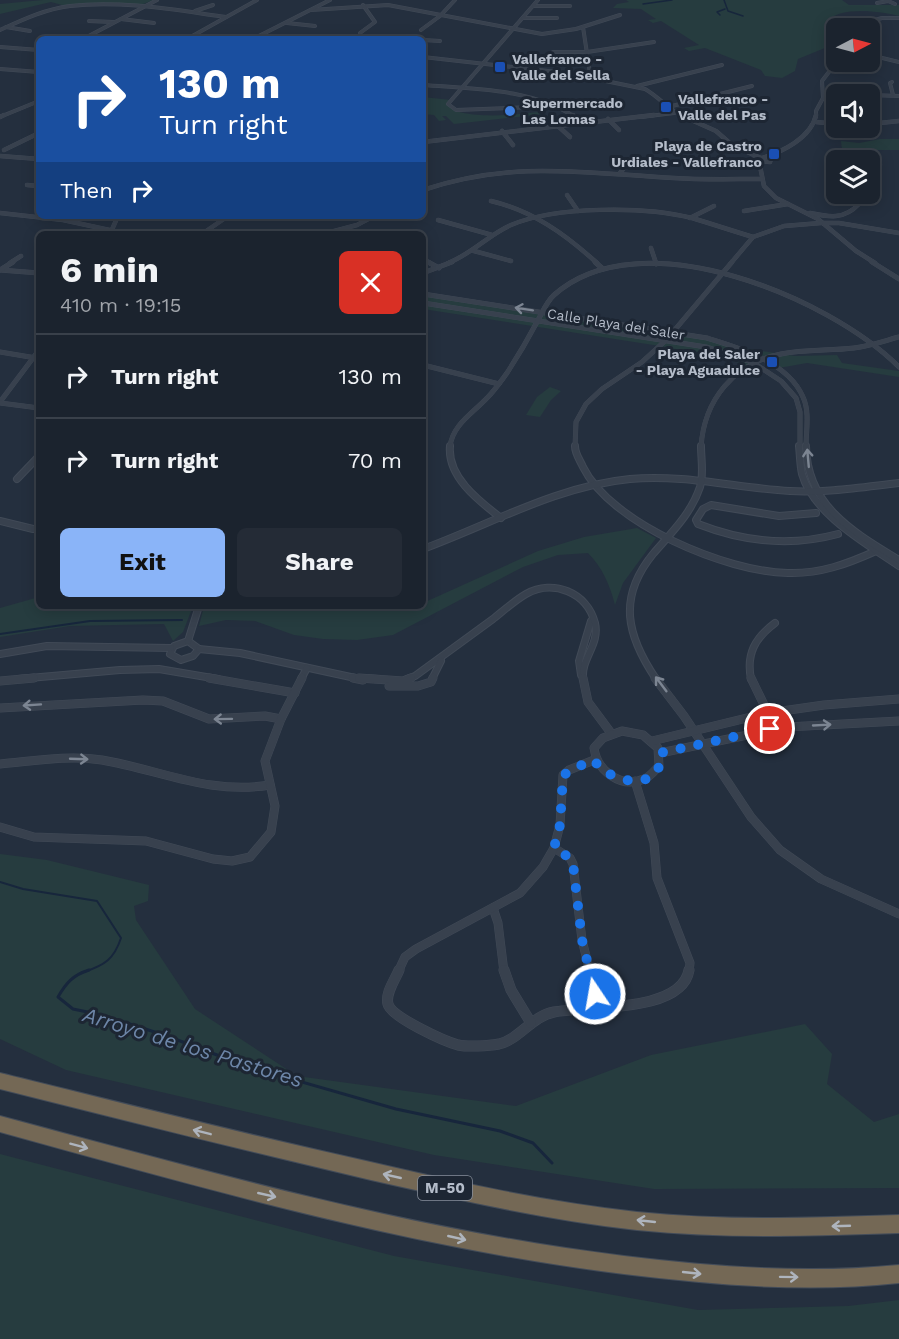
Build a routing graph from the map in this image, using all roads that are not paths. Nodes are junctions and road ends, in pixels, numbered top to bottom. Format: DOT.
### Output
graph roads {
  1 [pos="157,0"];
  2 [pos="257,0"];
  3 [pos="330,0"];
  4 [pos="455,0"];
  5 [pos="538,0"];
  6 [pos="868,0"];
  7 [pos="889,1"];
  8 [pos="878,2"];
  9 [pos="896,4"];
  10 [pos="213,5"];
  11 [pos="363,5"];
  12 [pos="142,6"];
  13 [pos="534,6"];
  14 [pos="570,6"];
  15 [pos="310,10"];
  16 [pos="192,12"];
  17 [pos="620,15"];
  18 [pos="440,16"];
  19 [pos="226,17"];
  20 [pos="523,18"];
  21 [pos="557,18"];
  22 [pos="899,18"];
  23 [pos="120,19"];
  24 [pos="880,19"];
  25 [pos="89,21"];
  26 [pos="114,22"];
  27 [pos="286,22"];
  28 [pos="154,23"];
  29 [pos="315,26"];
  30 [pos="5,27"];
  31 [pos="583,27"];
  32 [pos="511,29"];
  33 [pos="0,30"];
  34 [pos="421,30"];
  35 [pos="30,31"];
  36 [pos="360,33"];
  37 [pos="88,36"];
  38 [pos="192,36"];
  39 [pos="259,36"];
  40 [pos="426,40"];
  41 [pos="440,41"];
  42 [pos="654,42"];
  43 [pos="0,48"];
  44 [pos="36,50"];
  45 [pos="553,52"];
  46 [pos="587,52"];
  47 [pos="426,57"];
  48 [pos="880,57"];
  49 [pos="899,62"];
  50 [pos="481,63"];
  51 [pos="722,66"];
  52 [pos="0,69"];
  53 [pos="36,72"];
  54 [pos="829,72"];
  55 [pos="591,80"];
  56 [pos="892,82"];
  57 [pos="426,85"];
  58 [pos="633,86"];
  59 [pos="752,86"];
  60 [pos="461,88"];
  61 [pos="824,93"];
  62 [pos="880,95"];
  63 [pos="893,95"];
  64 [pos="899,96"];
  65 [pos="36,102"];
  66 [pos="558,106"];
  67 [pos="668,108"];
  68 [pos="675,113"];
  69 [pos="0,117"];
  70 [pos="608,119"];
  71 [pos="583,122"];
  72 [pos="816,122"];
  73 [pos="899,122"];
  74 [pos="826,123"];
  75 [pos="880,123"];
  76 [pos="558,126"];
  77 [pos="619,130"];
  78 [pos="502,131"];
  79 [pos="36,133"];
  80 [pos="426,136"];
  81 [pos="570,137"];
  82 [pos="431,141"];
  83 [pos="426,142"];
  84 [pos="513,145"];
  85 [pos="2,150"];
  86 [pos="0,156"];
  87 [pos="11,156"];
  88 [pos="632,158"];
  89 [pos="36,159"];
  90 [pos="760,159"];
  91 [pos="770,159"];
  92 [pos="620,173"];
  93 [pos="761,176"];
  94 [pos="27,185"];
  95 [pos="36,186"];
  96 [pos="426,189"];
  97 [pos="567,195"];
  98 [pos="491,201"];
  99 [pos="788,204"];
  100 [pos="859,204"];
  101 [pos="714,206"];
  102 [pos="578,211"];
  103 [pos="744,211"];
  104 [pos="804,212"];
  105 [pos="0,213"];
  106 [pos="535,216"];
  107 [pos="825,216"];
  108 [pos="36,217"];
  109 [pos="690,218"];
  110 [pos="54,219"];
  111 [pos="224,219"];
  112 [pos="368,219"];
  113 [pos="438,220"];
  114 [pos="820,221"];
  115 [pos="838,221"];
  116 [pos="831,224"];
  117 [pos="103,231"];
  118 [pos="206,231"];
  119 [pos="334,231"];
  120 [pos="899,233"];
  121 [pos="835,234"];
  122 [pos="492,235"];
  123 [pos="753,237"];
  124 [pos="651,248"];
  125 [pos="474,251"];
  126 [pos="21,256"];
  127 [pos="426,261"];
  128 [pos="511,261"];
  129 [pos="656,264"];
  130 [pos="439,268"];
  131 [pos="603,269"];
  132 [pos="0,271"];
  133 [pos="426,272"];
  134 [pos="720,274"];
  135 [pos="36,275"];
  136 [pos="899,279"];
  137 [pos="426,294"];
  138 [pos="426,303"];
  139 [pos="542,312"];
  140 [pos="539,321"];
  141 [pos="665,331"];
  142 [pos="675,332"];
  143 [pos="899,338"];
  144 [pos="666,341"];
  145 [pos="872,344"];
  146 [pos="0,352"];
  147 [pos="36,358"];
  148 [pos="761,358"];
  149 [pos="752,362"];
  150 [pos="426,366"];
  151 [pos="899,367"];
  152 [pos="499,384"];
  153 [pos="0,402"];
  154 [pos="36,408"];
  155 [pos="36,459"];
  156 [pos="17,479"];
  157 [pos="703,480"];
  158 [pos="899,483"];
  159 [pos="594,485"];
  160 [pos="810,491"];
  161 [pos="817,492"];
  162 [pos="690,509"];
  163 [pos="701,512"];
  164 [pos="816,513"];
  165 [pos="501,518"];
  166 [pos="0,521"];
  167 [pos="33,529"];
  168 [pos="838,534"];
  169 [pos="666,537"];
  170 [pos="426,548"];
  171 [pos="876,551"];
  172 [pos="899,560"];
  173 [pos="899,566"];
  174 [pos="198,609"];
  175 [pos="775,623"];
  176 [pos="188,641"];
  177 [pos="171,648"];
  178 [pos="199,649"];
  179 [pos="0,654"];
  180 [pos="444,656"];
  181 [pos="307,668"];
  182 [pos="359,678"];
  183 [pos="0,681"];
  184 [pos="295,693"];
  185 [pos="899,699"];
  186 [pos="0,708"];
  187 [pos="768,713"];
  188 [pos="281,719"];
  189 [pos="899,721"];
  190 [pos="694,732"];
  191 [pos="611,733"];
  192 [pos="652,741"];
  193 [pos="703,744"];
  194 [pos="660,753"];
  195 [pos="594,760"];
  196 [pos="0,764"];
  197 [pos="635,781"];
  198 [pos="270,785"];
  199 [pos="0,827"];
  200 [pos="554,848"];
  201 [pos="493,908"];
  202 [pos="899,914"];
  203 [pos="594,1008"];
  204 [pos="531,1023"];
  205 [pos="0,1081"];
  206 [pos="0,1124"];
  207 [pos="899,1224"];
  208 [pos="897,1275"];
  1 -- 12 [label="street"];
  2 -- 19 [label="street"];
  3 -- 15 [label="street"];
  4 -- 18 [label="street"];
  5 -- 13 [label="street"];
  6 -- 8 [label="street"];
  7 -- 8 [label="street"];
  7 -- 9 [label="street"];
  10 -- 16 [label="street"];
  11 -- 15 [label="street"];
  11 -- 18 [label="street"];
  11 -- 36 [label="street"];
  12 -- 16 [label="street"];
  12 -- 23 [label="street"];
  12 -- 30 [label="street"];
  13 -- 14 [label="street"];
  13 -- 20 [label="street"];
  15 -- 27 [label="street"];
  16 -- 19 [label="street"];
  17 -- 31 [label="street"];
  18 -- 32 [label="street"];
  18 -- 34 [label="street"];
  19 -- 38 [label="street"];
  20 -- 21 [label="street"];
  20 -- 32 [label="street"];
  22 -- 24 [label="street"];
  23 -- 26 [label="street"];
  23 -- 28 [label="street"];
  25 -- 26 [label="street"];
  26 -- 37 [label="street"];
  27 -- 29 [label="street"];
  27 -- 39 [label="street"];
  30 -- 33 [label="street"];
  30 -- 35 [label="street"];
  31 -- 32 [label="street"];
  31 -- 46 [label="street"];
  32 -- 50 [label="street"];
  40 -- 41 [label="street"];
  42 -- 46 [label="street"];
  43 -- 44 [label="street"];
  45 -- 46 [label="street"];
  46 -- 55 [label="street"];
  47 -- 50 [label="street"];
  48 -- 49 [label="street"];
  50 -- 55 [label="street"];
  50 -- 60 [label="street"];
  51 -- 58 [label="street"];
  52 -- 53 [label="street"];
  54 -- 61 [label="street"];
  55 -- 58 [label="street"];
  56 -- 63 [label="street"];
  57 -- 60 [label="street"];
  58 -- 67 [label="street"];
  59 -- 67 [label="street"];
  60 -- 66 [label="street"];
  60 -- 66 [label="street"];
  61 -- 72 [label="street"];
  62 -- 63 [label="street"];
  63 -- 64 [label="street"];
  65 -- 69 [label="street"];
  66 -- 71 [label="street"];
  67 -- 68 [label="street"];
  68 -- 70 [label="street"];
  68 -- 90 [label="street"];
  70 -- 71 [label="street"];
  70 -- 77 [label="street"];
  71 -- 76 [label="street"];
  72 -- 74 [label="street"];
  72 -- 91 [label="street"];
  73 -- 75 [label="street"];
  76 -- 78 [label="street"];
  76 -- 81 [label="street"];
  78 -- 82 [label="street"];
  78 -- 84 [label="street"];
  79 -- 85 [label="street"];
  80 -- 82 [label="street"];
  82 -- 83 [label="street"];
  85 -- 86 [label="street"];
  85 -- 87 [label="street"];
  86 -- 87 [label="street"];
  87 -- 89 [label="street"];
  88 -- 92 [label="street"];
  90 -- 91 [label="street"];
  90 -- 91 [label="street"];
  90 -- 93 [label="street"];
  91 -- 93 [label="street"];
  92 -- 93 [label="street"];
  92 -- 96 [label="street"];
  93 -- 99 [label="street"];
  94 -- 95 [label="street"];
  97 -- 102 [label="street"];
  98 -- 106 [label="street"];
  99 -- 103 [label="street"];
  99 -- 104 [label="street"];
  100 -- 115 [label="street"];
  101 -- 109 [label="street"];
  102 -- 106 [label="street"];
  102 -- 109 [label="street"];
  104 -- 107 [label="street"];
  104 -- 114 [label="street"];
  105 -- 108 [label="street"];
  106 -- 122 [label="street"];
  106 -- 131 [label="street"];
  107 -- 114 [label="street"];
  107 -- 115 [label="street"];
  109 -- 123 [label="street"];
  110 -- 117 [label="street"];
  111 -- 118 [label="street"];
  112 -- 119 [label="street"];
  113 -- 122 [label="street"];
  114 -- 116 [label="street"];
  114 -- 121 [label="street"];
  114 -- 123 [label="street"];
  115 -- 116 [label="street"];
  115 -- 120 [label="street"];
  116 -- 121 [label="street"];
  121 -- 136 [label="street"];
  122 -- 125 [label="street"];
  123 -- 134 [label="street"];
  124 -- 129 [label="street"];
  125 -- 128 [label="street"];
  125 -- 130 [label="street"];
  126 -- 132 [label="street"];
  127 -- 130 [label="street"];
  129 -- 131 [label="street"];
  129 -- 134 [label="street"];
  130 -- 133 [label="street"];
  131 -- 139 [label="street"];
  132 -- 135 [label="street"];
  134 -- 142 [label="street"];
  134 -- 145 [label="street"];
  139 -- 137 [label="street, Calle Playa del Saler, one-way"];
  138 -- 140 [label="street, Calle Playa del Saler"];
  139 -- 140 [label="street"];
  139 -- 141 [label="street, Calle Playa del Saler"];
  140 -- 144 [label="street, Calle Playa del Saler"];
  140 -- 152 [label="street"];
  141 -- 142 [label="street, Calle Playa del Saler"];
  141 -- 144 [label="street"];
  142 -- 144 [label="street"];
  142 -- 148 [label="street, Calle Playa del Saler"];
  143 -- 145 [label="street"];
  144 -- 149 [label="street, Calle Playa del Saler"];
  144 -- 159 [label="street"];
  145 -- 148 [label="street"];
  145 -- 151 [label="street"];
  146 -- 147 [label="street"];
  147 -- 153 [label="street"];
  148 -- 149 [label="street"];
  161 -- 148 [label="street, Calle Playa del Saler, one-way"];
  149 -- 157 [label="street"];
  149 -- 160 [label="street, Calle Playa del Saler"];
  150 -- 152 [label="street"];
  152 -- 165 [label="street"];
  153 -- 154 [label="street"];
  155 -- 156 [label="street"];
  157 -- 159 [label="street"];
  157 -- 160 [label="street"];
  157 -- 162 [label="street"];
  158 -- 161 [label="street"];
  159 -- 165 [label="street"];
  159 -- 169 [label="street"];
  160 -- 161 [label="street"];
  160 -- 171 [label="street, Calle Playa del Saler"];
  161 -- 172 [label="street, Calle Playa del Saler"];
  162 -- 163 [label="street"];
  162 -- 169 [label="street"];
  163 -- 164 [label="street"];
  163 -- 168 [label="street"];
  165 -- 170 [label="street"];
  166 -- 167 [label="street"];
  169 -- 171 [label="street"];
  190 -- 169 [label="street, one-way"];
  171 -- 173 [label="street, Calle Playa del Saler"];
  174 -- 176 [label="street"];
  175 -- 187 [label="street"];
  176 -- 177 [label="street"];
  176 -- 178 [label="street"];
  177 -- 178 [label="street"];
  177 -- 179 [label="street"];
  178 -- 181 [label="street"];
  180 -- 182 [label="street"];
  180 -- 182 [label="street"];
  180 -- 191 [label="street"];
  181 -- 182 [label="street"];
  181 -- 184 [label="street"];
  183 -- 184 [label="street"];
  184 -- 188 [label="street"];
  185 -- 187 [label="street"];
  188 -- 186 [label="street, one-way"];
  187 -- 190 [label="street"];
  188 -- 198 [label="street"];
  193 -- 189 [label="street, one-way"];
  190 -- 192 [label="street"];
  190 -- 193 [label="street"];
  191 -- 192 [label="street"];
  191 -- 195 [label="street"];
  192 -- 194 [label="street"];
  193 -- 194 [label="street"];
  193 -- 202 [label="street"];
  194 -- 197 [label="street"];
  195 -- 197 [label="street"];
  195 -- 200 [label="street"];
  196 -- 198 [label="street, one-way"];
  197 -- 203 [label="street"];
  198 -- 199 [label="street"];
  200 -- 201 [label="street"];
  200 -- 203 [label="street"];
  201 -- 204 [label="street"];
  201 -- 204 [label="street"];
  203 -- 204 [label="street"];
  207 -- 205 [label="highway, M-50, one-way"];
  206 -- 208 [label="highway, one-way"];
}
